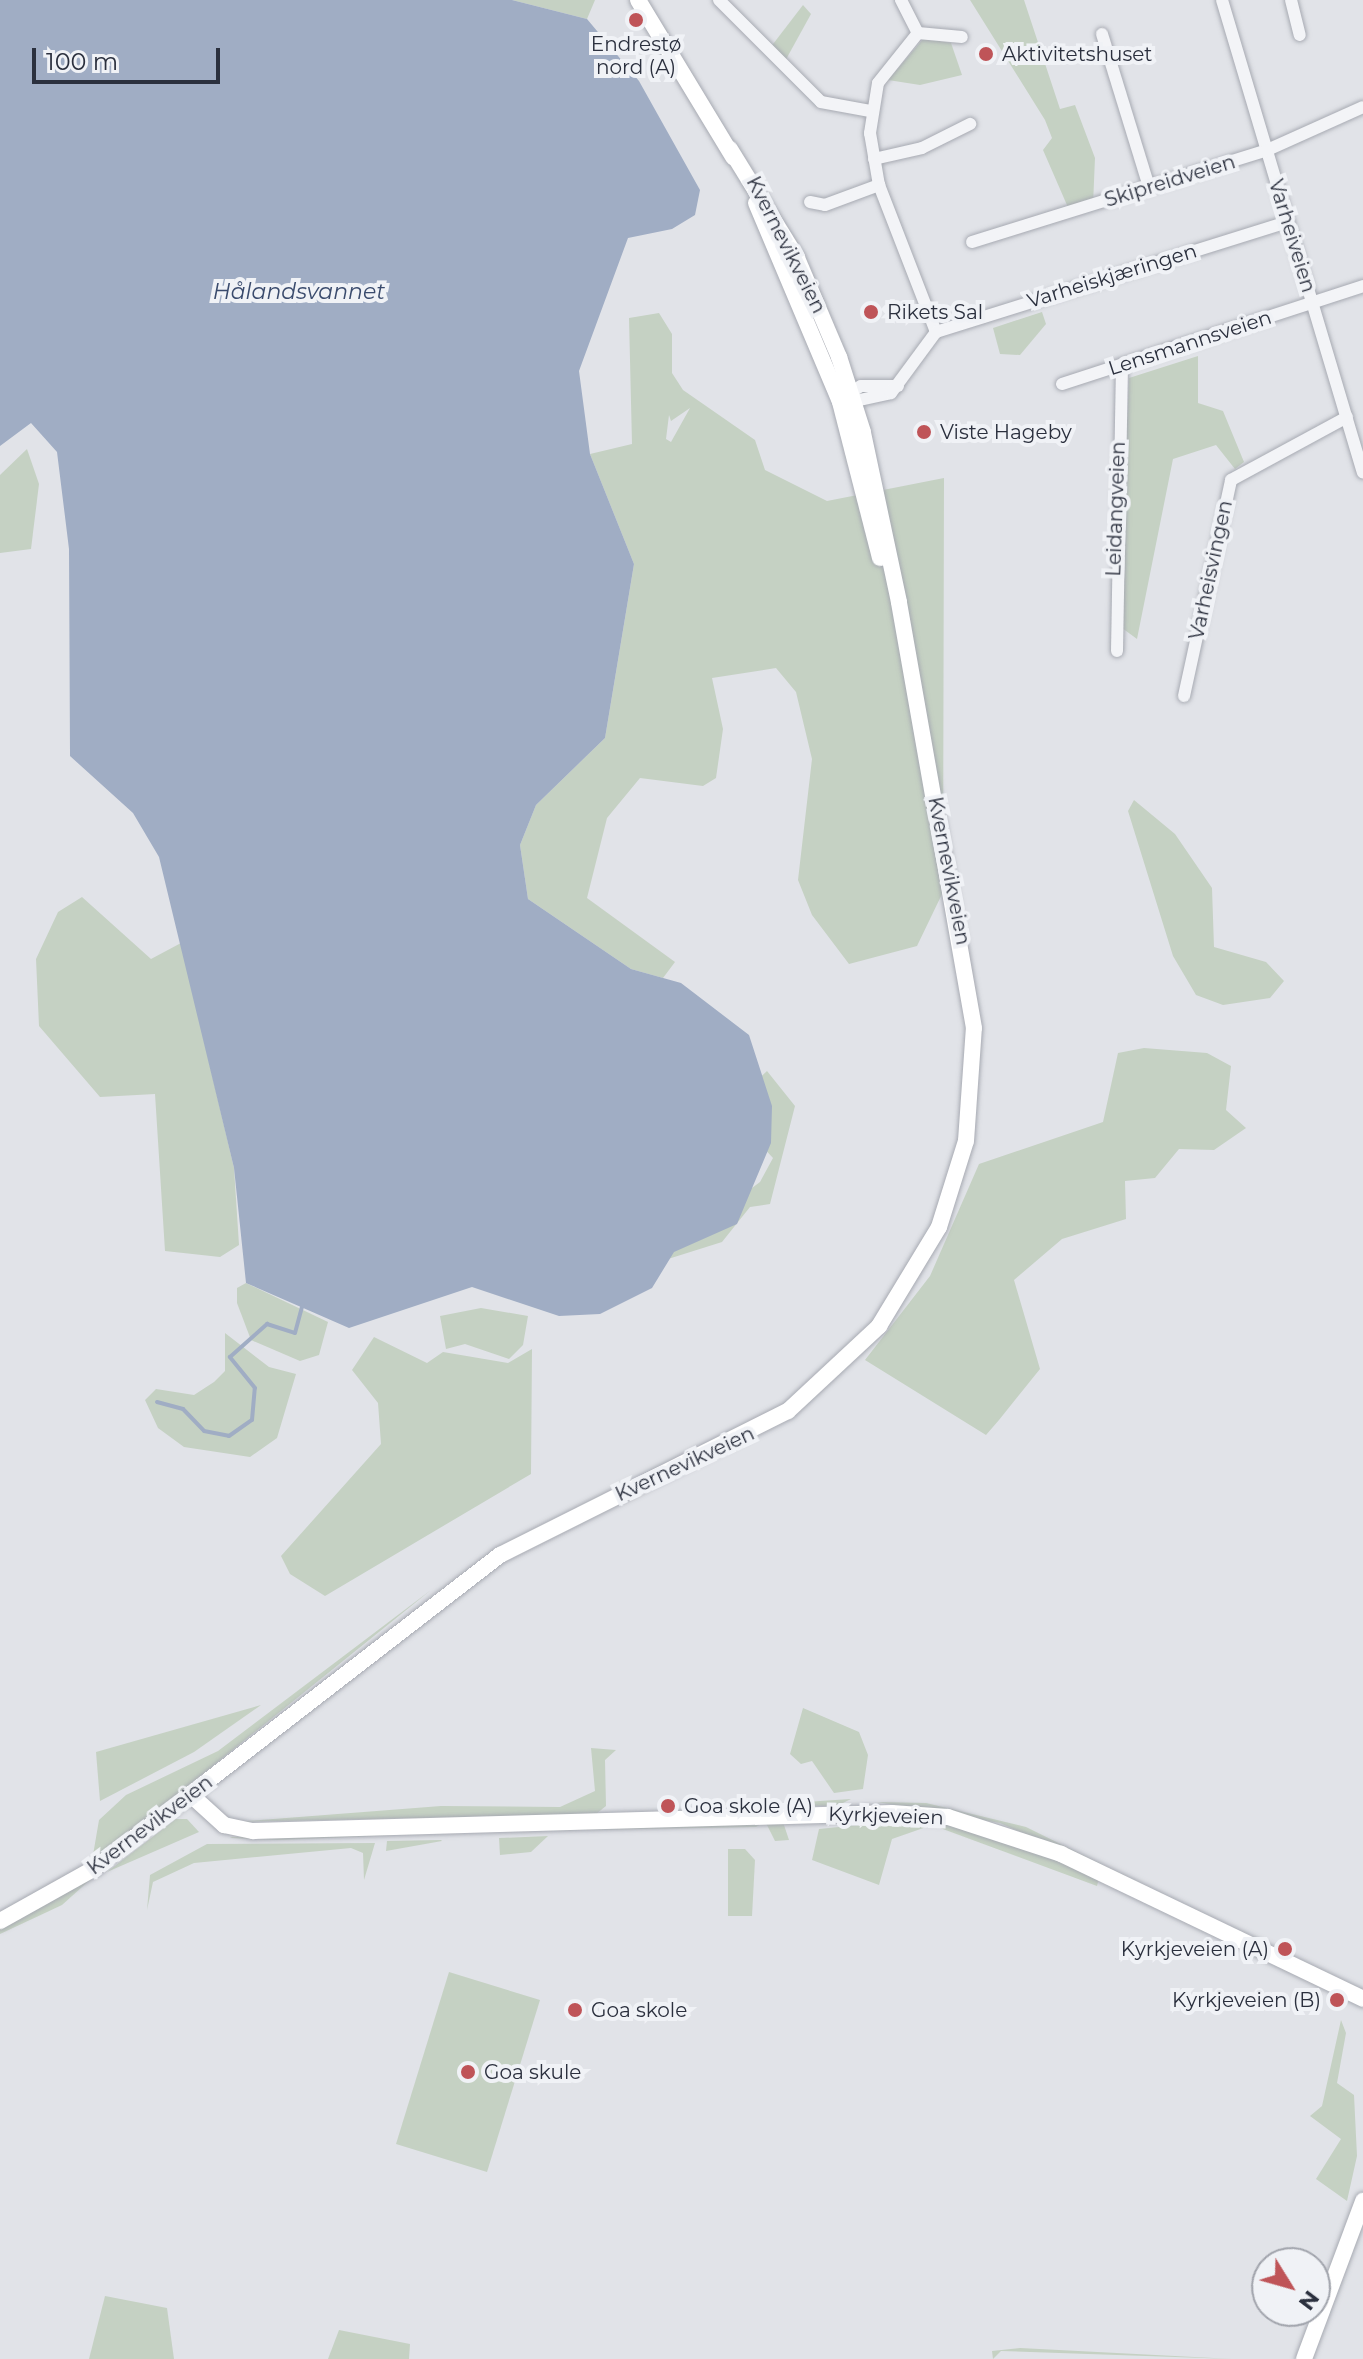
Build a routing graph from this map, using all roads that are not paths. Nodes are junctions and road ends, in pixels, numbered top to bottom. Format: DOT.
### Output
graph roads {
  1 [pos="638,0"];
  2 [pos="719,0"];
  3 [pos="901,0"];
  4 [pos="1222,0"];
  5 [pos="1291,0"];
  6 [pos="918,33"];
  7 [pos="1102,34"];
  8 [pos="1300,35"];
  9 [pos="962,37"];
  10 [pos="1363,107"];
  11 [pos="870,111"];
  12 [pos="970,124"];
  13 [pos="1265,151"];
  14 [pos="874,159"];
  15 [pos="879,185"];
  16 [pos="1149,187"];
  17 [pos="810,202"];
  18 [pos="1288,222"];
  19 [pos="972,242"];
  20 [pos="1363,286"];
  21 [pos="1313,304"];
  22 [pos="936,332"];
  23 [pos="1122,366"];
  24 [pos="1062,384"];
  25 [pos="848,399"];
  26 [pos="1347,417"];
  27 [pos="1363,472"];
  28 [pos="1117,651"];
  29 [pos="1184,696"];
  30 [pos="191,1795"];
  31 [pos="0,1921"];
  32 [pos="1363,1999"];
  33 [pos="1363,2201"];
  34 [pos="1304,2359"];
  1 -- 25 [label="main road, Kvernevikveien"];
  2 -- 11 [label="street"];
  3 -- 6 [label="street"];
  4 -- 13 [label="street, Varheiveien"];
  5 -- 8 [label="street"];
  6 -- 9 [label="street"];
  6 -- 11 [label="street"];
  7 -- 16 [label="street"];
  10 -- 13 [label="street, Skipreidveien"];
  11 -- 14 [label="street"];
  12 -- 14 [label="street"];
  13 -- 16 [label="street, Skipreidveien"];
  13 -- 18 [label="street, Varheiveien"];
  14 -- 15 [label="street"];
  15 -- 17 [label="street"];
  15 -- 22 [label="street"];
  16 -- 19 [label="street, Skipreidveien"];
  18 -- 21 [label="street, Varheiveien"];
  18 -- 22 [label="street, Varheiskjæringen"];
  20 -- 21 [label="street, Lensmannsveien"];
  21 -- 23 [label="street, Lensmannsveien"];
  21 -- 26 [label="street, Varheiveien"];
  22 -- 25 [label="street"];
  23 -- 24 [label="street, Lensmannsveien"];
  23 -- 28 [label="street, Leidangveien"];
  25 -- 30 [label="main road, Kvernevikveien"];
  26 -- 27 [label="street, Varheiveien"];
  26 -- 29 [label="street, Varheisvingen"];
  30 -- 31 [label="main road, Kvernevikveien"];
  30 -- 32 [label="main road, Kyrkjeveien"];
  33 -- 34 [label="main road"];
}
